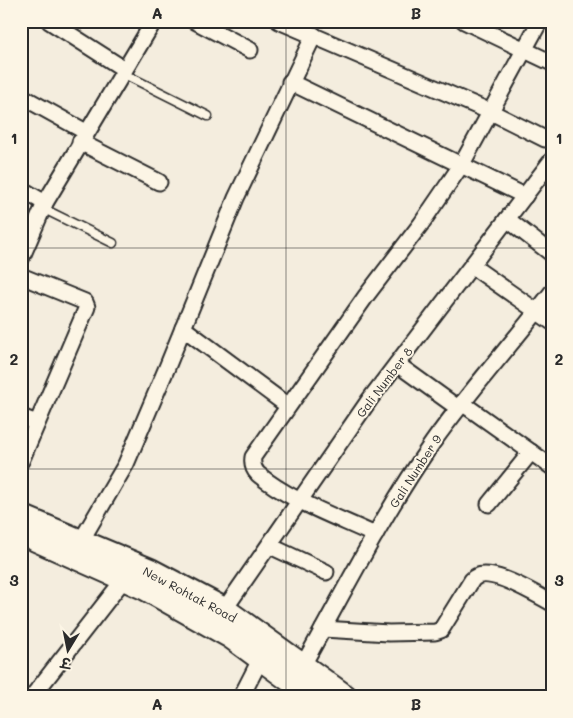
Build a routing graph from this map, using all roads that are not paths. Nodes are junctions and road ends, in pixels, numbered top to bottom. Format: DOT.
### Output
graph roads {
  1 [pos="49,21"];
  2 [pos="154,21"];
  3 [pos="195,21"];
  4 [pos="280,21"];
  5 [pos="464,21"];
  6 [pos="540,21"];
  7 [pos="314,35"];
  8 [pos="250,50"];
  9 [pos="524,50"];
  10 [pos="552,64"];
  11 [pos="123,70"];
  12 [pos="290,82"];
  13 [pos="21,96"];
  14 [pos="492,112"];
  15 [pos="208,116"];
  16 [pos="83,137"];
  17 [pos="545,139"];
  18 [pos="552,160"];
  19 [pos="462,164"];
  20 [pos="159,182"];
  21 [pos="21,189"];
  22 [pos="525,196"];
  23 [pos="44,206"];
  24 [pos="507,219"];
  25 [pos="113,243"];
  26 [pos="552,254"];
  27 [pos="21,259"];
  28 [pos="472,266"];
  29 [pos="21,276"];
  30 [pos="552,292"];
  31 [pos="537,312"];
  32 [pos="552,322"];
  33 [pos="183,328"];
  34 [pos="396,364"];
  35 [pos="460,405"];
  36 [pos="288,406"];
  37 [pos="21,417"];
  38 [pos="37,423"];
  39 [pos="531,452"];
  40 [pos="21,461"];
  41 [pos="552,467"];
  42 [pos="299,500"];
  43 [pos="489,504"];
  44 [pos="22,532"];
  45 [pos="375,535"];
  46 [pos="81,541"];
  47 [pos="270,546"];
  48 [pos="326,572"];
  49 [pos="124,579"];
  50 [pos="552,603"];
  51 [pos="224,610"];
  52 [pos="323,629"];
  53 [pos="261,658"];
  54 [pos="303,665"];
  55 [pos="32,697"];
  56 [pos="241,697"];
  57 [pos="314,697"];
  58 [pos="345,697"];
  1 -- 11 [label="street"];
  2 -- 11 [label="street"];
  3 -- 8 [label="street"];
  4 -- 7 [label="street"];
  5 -- 9 [label="street"];
  6 -- 9 [label="street"];
  7 -- 12 [label="street"];
  7 -- 14 [label="street"];
  9 -- 10 [label="street"];
  9 -- 14 [label="street"];
  11 -- 15 [label="lane"];
  11 -- 16 [label="street"];
  12 -- 19 [label="street"];
  12 -- 33 [label="street"];
  13 -- 16 [label="street"];
  14 -- 17 [label="street"];
  14 -- 19 [label="street"];
  16 -- 20 [label="street"];
  16 -- 23 [label="street"];
  18 -- 22 [label="street, Gali Number 8"];
  19 -- 22 [label="street"];
  19 -- 36 [label="street"];
  21 -- 23 [label="street"];
  22 -- 24 [label="street, Gali Number 8"];
  23 -- 25 [label="lane"];
  23 -- 27 [label="street"];
  24 -- 26 [label="street"];
  24 -- 28 [label="street, Gali Number 8"];
  28 -- 31 [label="street"];
  28 -- 34 [label="street, Gali Number 8"];
  29 -- 38 [label="street"];
  30 -- 31 [label="street, Gali Number 9"];
  31 -- 32 [label="street"];
  31 -- 35 [label="street, Gali Number 9"];
  33 -- 36 [label="street"];
  33 -- 46 [label="street"];
  34 -- 35 [label="street"];
  34 -- 42 [label="street, Gali Number 8"];
  35 -- 39 [label="street"];
  35 -- 45 [label="street, Gali Number 9"];
  36 -- 42 [label="street"];
  37 -- 38 [label="street"];
  38 -- 40 [label="street"];
  39 -- 41 [label="street"];
  39 -- 43 [label="street"];
  42 -- 45 [label="street"];
  42 -- 47 [label="street, Gali Number 8"];
  44 -- 46 [label="main road, New Rohtak Road"];
  44 -- 49 [label="main road, New Rohtak Road"];
  45 -- 52 [label="street, Gali Number 9"];
  46 -- 51 [label="main road, New Rohtak Road"];
  47 -- 48 [label="street"];
  47 -- 51 [label="street, Gali Number 8"];
  49 -- 53 [label="main road, New Rohtak Road"];
  49 -- 55 [label="street"];
  50 -- 52 [label="street"];
  51 -- 54 [label="main road, New Rohtak Road"];
  52 -- 54 [label="street, Gali Number 9"];
  53 -- 56 [label="street"];
  53 -- 57 [label="main road, New Rohtak Road"];
  54 -- 58 [label="main road, New Rohtak Road"];
}
